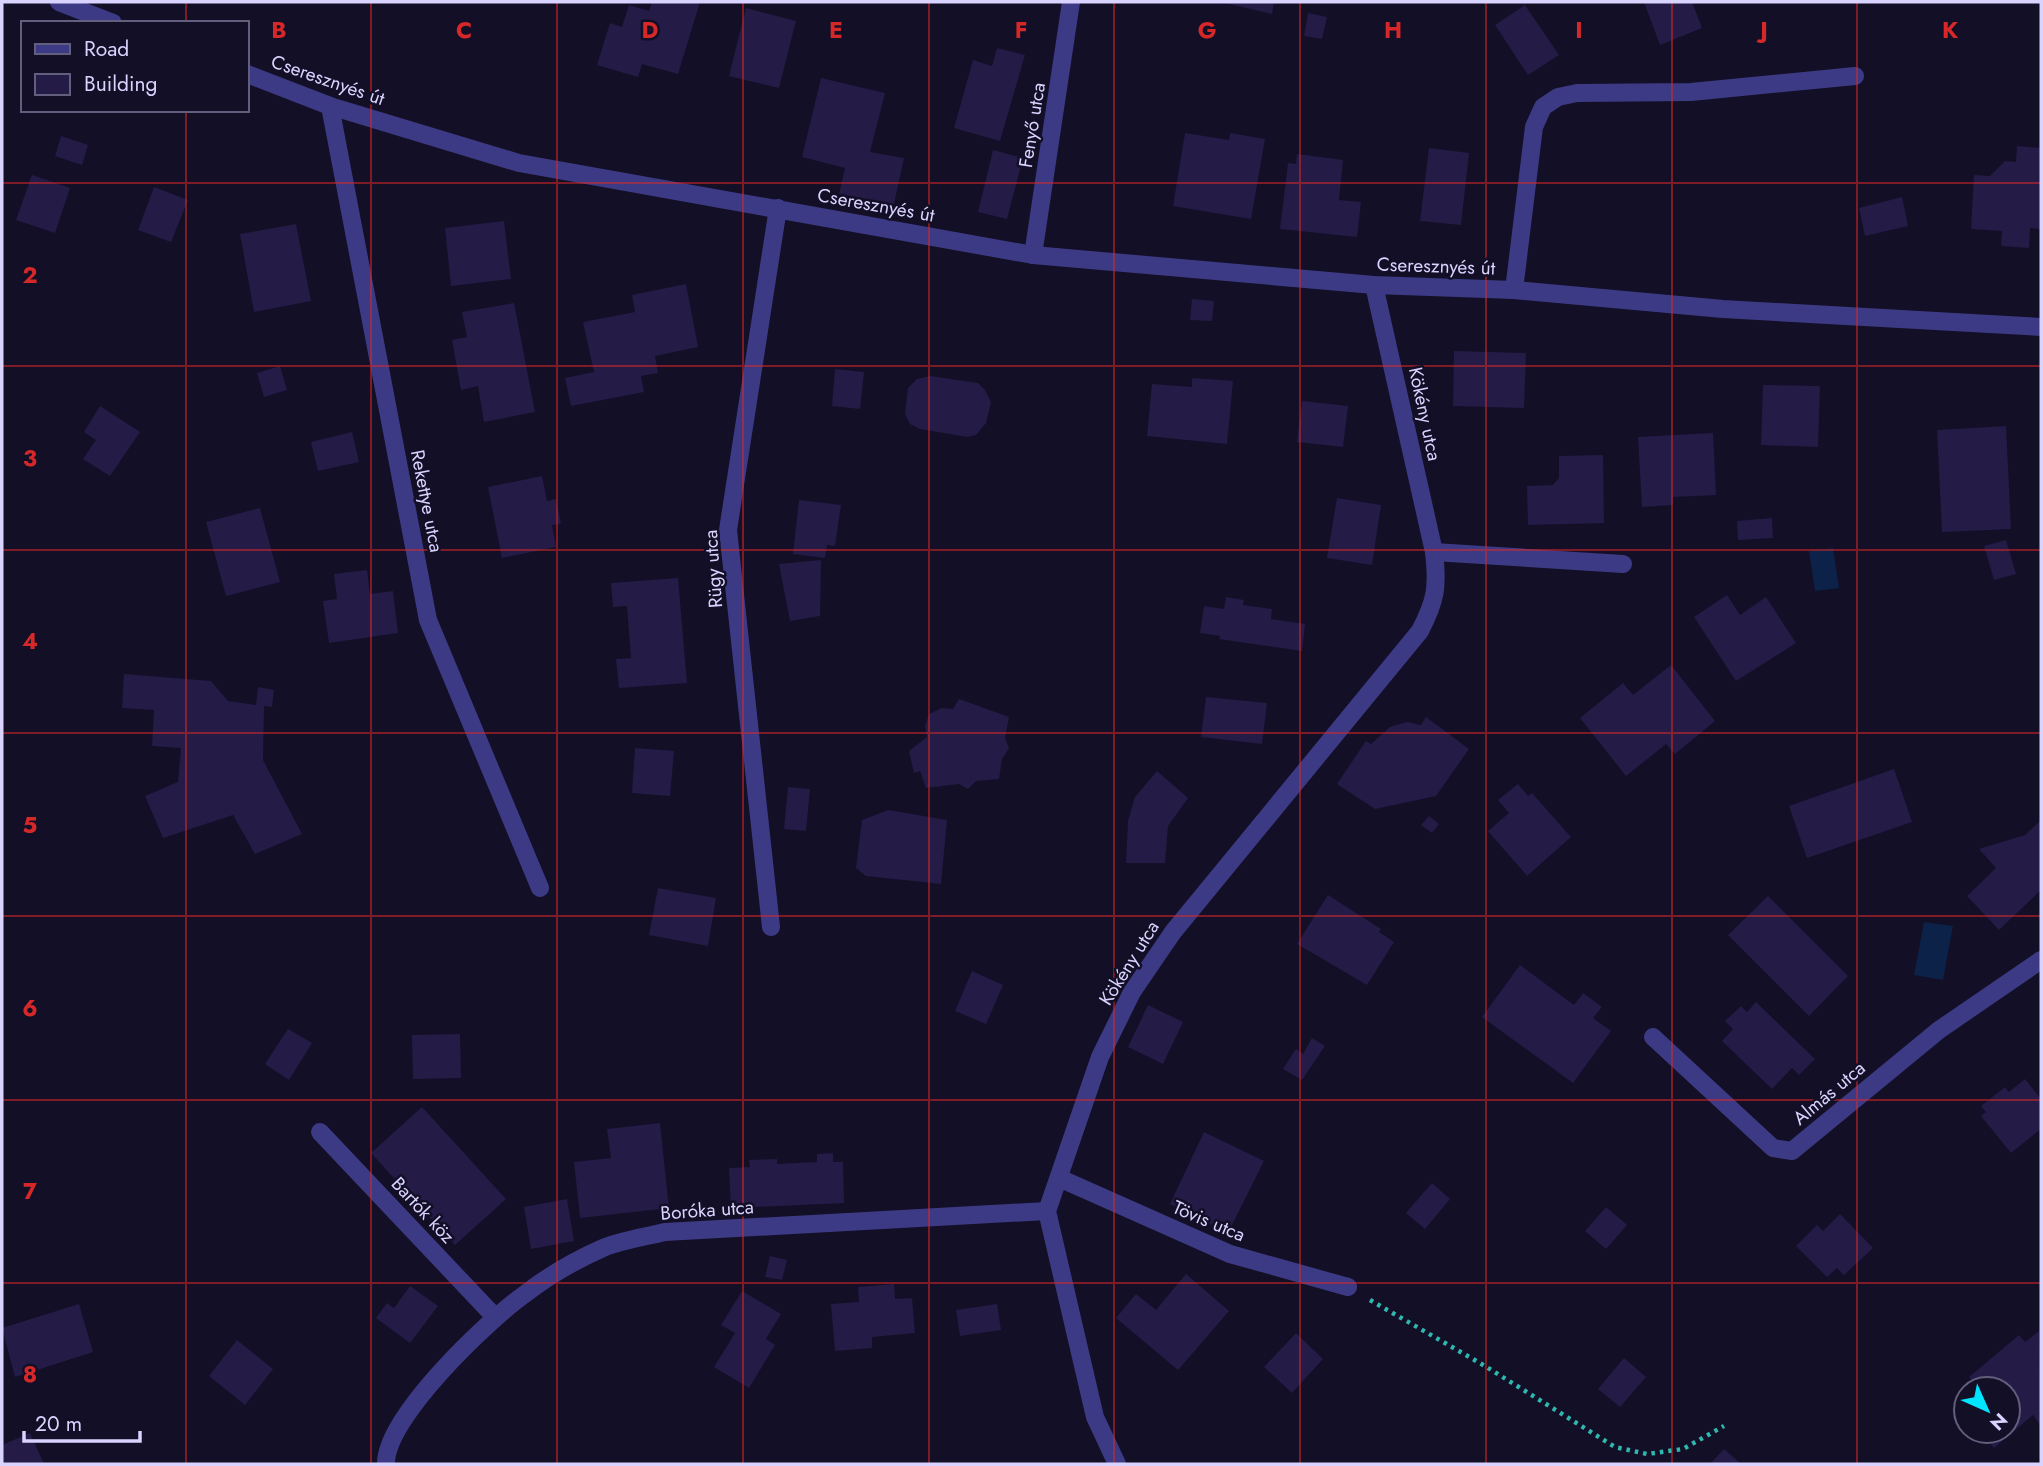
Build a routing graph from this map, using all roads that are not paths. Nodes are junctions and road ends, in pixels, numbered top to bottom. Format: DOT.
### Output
graph roads {
  1 [pos="59,2"];
  2 [pos="1071,2"];
  3 [pos="109,21"];
  4 [pos="248,74"];
  5 [pos="1855,76"];
  6 [pos="330,106"];
  7 [pos="778,208"];
  8 [pos="1033,255"];
  9 [pos="1374,285"];
  10 [pos="1514,290"];
  11 [pos="2041,327"];
  12 [pos="1434,552"];
  13 [pos="1623,564"];
  14 [pos="540,888"];
  15 [pos="771,927"];
  16 [pos="2041,960"];
  17 [pos="1653,1037"];
  18 [pos="320,1132"];
  19 [pos="1059,1178"];
  20 [pos="1046,1211"];
  21 [pos="1348,1287"];
  22 [pos="495,1317"];
  23 [pos="386,1464"];
  24 [pos="1117,1464"];
  1 -- 3 [label="street"];
  2 -- 8 [label="street, Fenyő utca"];
  4 -- 6 [label="street, Cseresznyés út"];
  5 -- 10 [label="street, Cseresznyés út"];
  6 -- 7 [label="street, Cseresznyés út"];
  6 -- 14 [label="street, Rekettye utca"];
  7 -- 8 [label="street, Cseresznyés út"];
  7 -- 15 [label="street, Rügy utca"];
  8 -- 9 [label="street, Cseresznyés út"];
  9 -- 10 [label="street, Cseresznyés út"];
  9 -- 12 [label="street, Kökény utca"];
  10 -- 11 [label="street, Cseresznyés út"];
  12 -- 13 [label="street"];
  12 -- 19 [label="street, Kökény utca"];
  16 -- 17 [label="street, Almás utca"];
  18 -- 22 [label="street, Bartók köz"];
  19 -- 20 [label="street, Kökény utca"];
  19 -- 21 [label="street, Tövis utca"];
  20 -- 22 [label="street, Boróka utca"];
  20 -- 24 [label="street"];
  22 -- 23 [label="street, Boróka utca"];
}
